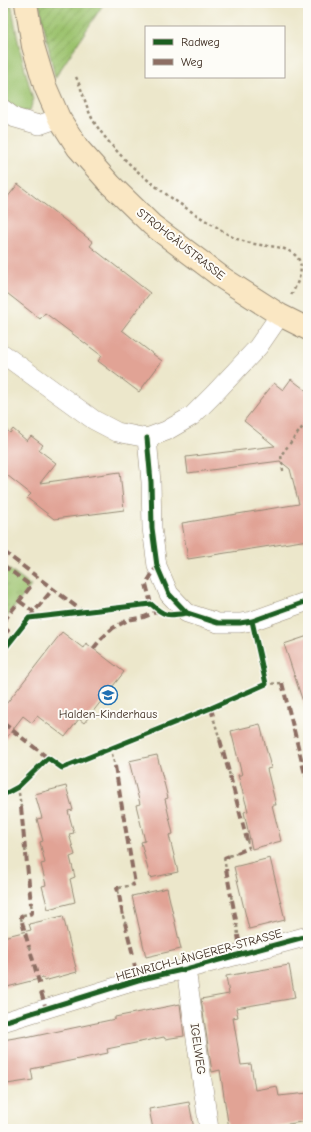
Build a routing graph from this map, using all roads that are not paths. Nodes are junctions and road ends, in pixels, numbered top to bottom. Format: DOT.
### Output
graph roads {
  1 [pos="26,3"];
  2 [pos="3,109"];
  3 [pos="59,118"];
  4 [pos="280,315"];
  5 [pos="308,328"];
  6 [pos="3,354"];
  7 [pos="147,438"];
  8 [pos="308,601"];
  9 [pos="308,936"];
  10 [pos="186,969"];
  11 [pos="3,1022"];
  12 [pos="209,1129"];
  1 -- 3 [label="main road, STROHGÄUSTRASSE"];
  2 -- 3 [label="street"];
  3 -- 4 [label="main road, STROHGÄUSTRASSE"];
  4 -- 5 [label="main road, STROHGÄUSTRASSE"];
  4 -- 7 [label="street"];
  6 -- 7 [label="street"];
  7 -- 8 [label="street"];
  9 -- 10 [label="street, HEINRICH-LÄNGERER-STRASSE"];
  10 -- 11 [label="street, HEINRICH-LÄNGERER-STRASSE"];
  10 -- 12 [label="street, IGELWEG"];
}
